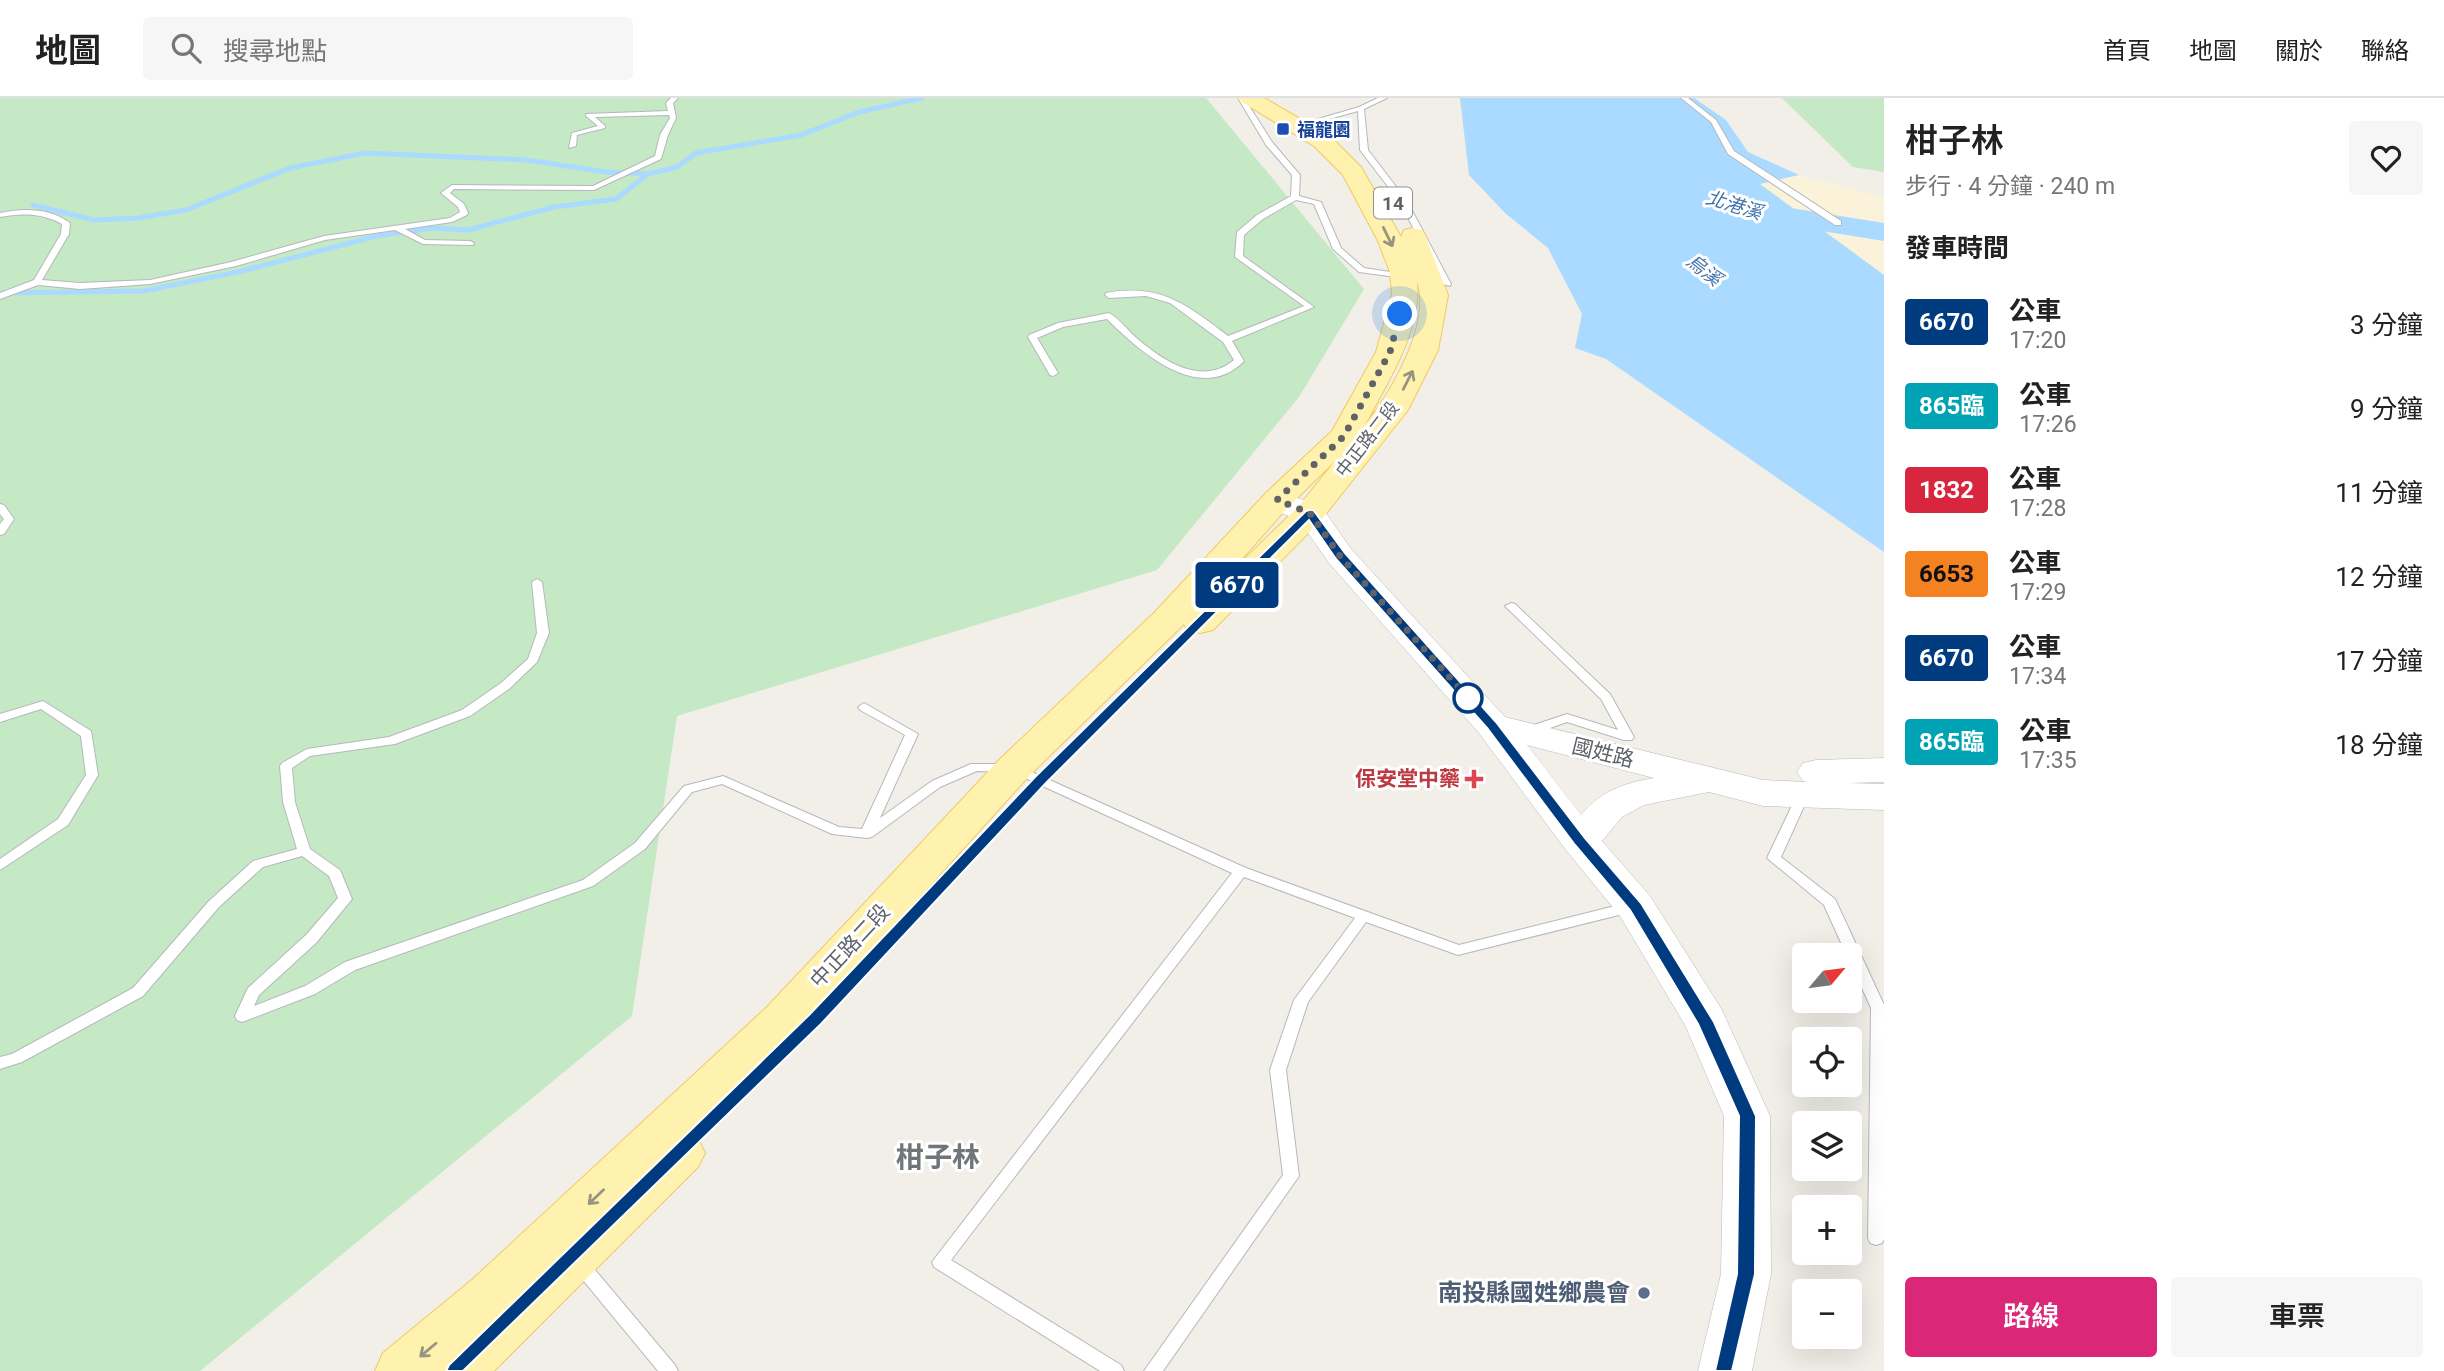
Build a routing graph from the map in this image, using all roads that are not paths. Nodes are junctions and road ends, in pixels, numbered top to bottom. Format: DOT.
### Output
graph roads {
  1 [pos="676,98"];
  2 [pos="1241,98"];
  3 [pos="1250,98"];
  4 [pos="1268,98"];
  5 [pos="1384,98"];
  6 [pos="1684,98"];
  7 [pos="1361,108"];
  8 [pos="672,113"];
  9 [pos="1311,122"];
  10 [pos="572,146"];
  11 [pos="632,169"];
  12 [pos="617,177"];
  13 [pos="1295,197"];
  14 [pos="0,215"];
  15 [pos="1838,223"];
  16 [pos="396,228"];
  17 [pos="411,235"];
  18 [pos="470,243"];
  19 [pos="1417,279"];
  20 [pos="37,282"];
  21 [pos="1109,295"];
  22 [pos="0,296"];
  23 [pos="1227,340"];
  24 [pos="1053,373"];
  25 [pos="0,507"];
  26 [pos="1293,507"];
  27 [pos="0,531"];
  28 [pos="537,582"];
  29 [pos="1511,606"];
  30 [pos="864,708"];
  31 [pos="0,718"];
  32 [pos="1507,729"];
  33 [pos="1884,770"];
  34 [pos="1028,774"];
  35 [pos="1714,779"];
  36 [pos="1803,794"];
  37 [pos="1884,797"];
  38 [pos="867,834"];
  39 [pos="1580,841"];
  40 [pos="304,851"];
  41 [pos="0,865"];
  42 [pos="1241,871"];
  43 [pos="1635,906"];
  44 [pos="1364,915"];
  45 [pos="0,1063"];
  46 [pos="1876,1238"];
  47 [pos="574,1257"];
  48 [pos="403,1371"];
  49 [pos="456,1371"];
  50 [pos="669,1371"];
  51 [pos="1115,1371"];
  52 [pos="1153,1371"];
  53 [pos="1725,1371"];
  1 -- 8 [label="lane"];
  2 -- 13 [label="lane"];
  3 -- 19 [label="main road, 中正路二段 / 14, one-way"];
  4 -- 9 [label="main road, 中正路二段 / 14"];
  5 -- 7 [label="lane"];
  6 -- 15 [label="lane"];
  7 -- 9 [label="lane"];
  7 -- 19 [label="lane"];
  8 -- 10 [label="lane"];
  8 -- 11 [label="lane"];
  9 -- 19 [label="main road, 中正路二段 / 14"];
  11 -- 12 [label="lane"];
  12 -- 16 [label="lane"];
  13 -- 19 [label="lane"];
  13 -- 23 [label="lane"];
  14 -- 20 [label="lane"];
  16 -- 17 [label="lane"];
  16 -- 20 [label="lane"];
  17 -- 18 [label="lane"];
  19 -- 26 [label="main road, 中正路二段 / 14"];
  20 -- 22 [label="lane"];
  21 -- 23 [label="lane"];
  23 -- 24 [label="lane"];
  25 -- 27 [label="lane"];
  26 -- 32 [label="main road"];
  26 -- 34 [label="main road, 中正路二段 / 14"];
  28 -- 40 [label="lane"];
  29 -- 32 [label="lane"];
  30 -- 38 [label="lane"];
  31 -- 41 [label="lane"];
  32 -- 35 [label="main road, 國姓路"];
  32 -- 39 [label="main road"];
  33 -- 35 [label="main road, 國姓路"];
  34 -- 38 [label="lane"];
  34 -- 42 [label="lane"];
  34 -- 47 [label="main road, 中正路二段 / 14"];
  34 -- 48 [label="main road, 中正路二段 / 14, one-way"];
  35 -- 36 [label="main road, 國姓路"];
  35 -- 39 [label="main road, 國姓路"];
  36 -- 37 [label="main road, 國姓路"];
  36 -- 46 [label="lane"];
  38 -- 40 [label="lane"];
  39 -- 43 [label="main road"];
  40 -- 45 [label="lane"];
  42 -- 44 [label="lane"];
  42 -- 51 [label="lane"];
  43 -- 44 [label="lane"];
  43 -- 53 [label="main road"];
  44 -- 52 [label="lane"];
  47 -- 49 [label="main road, 中正路二段 / 14"];
  47 -- 50 [label="lane"];
}
